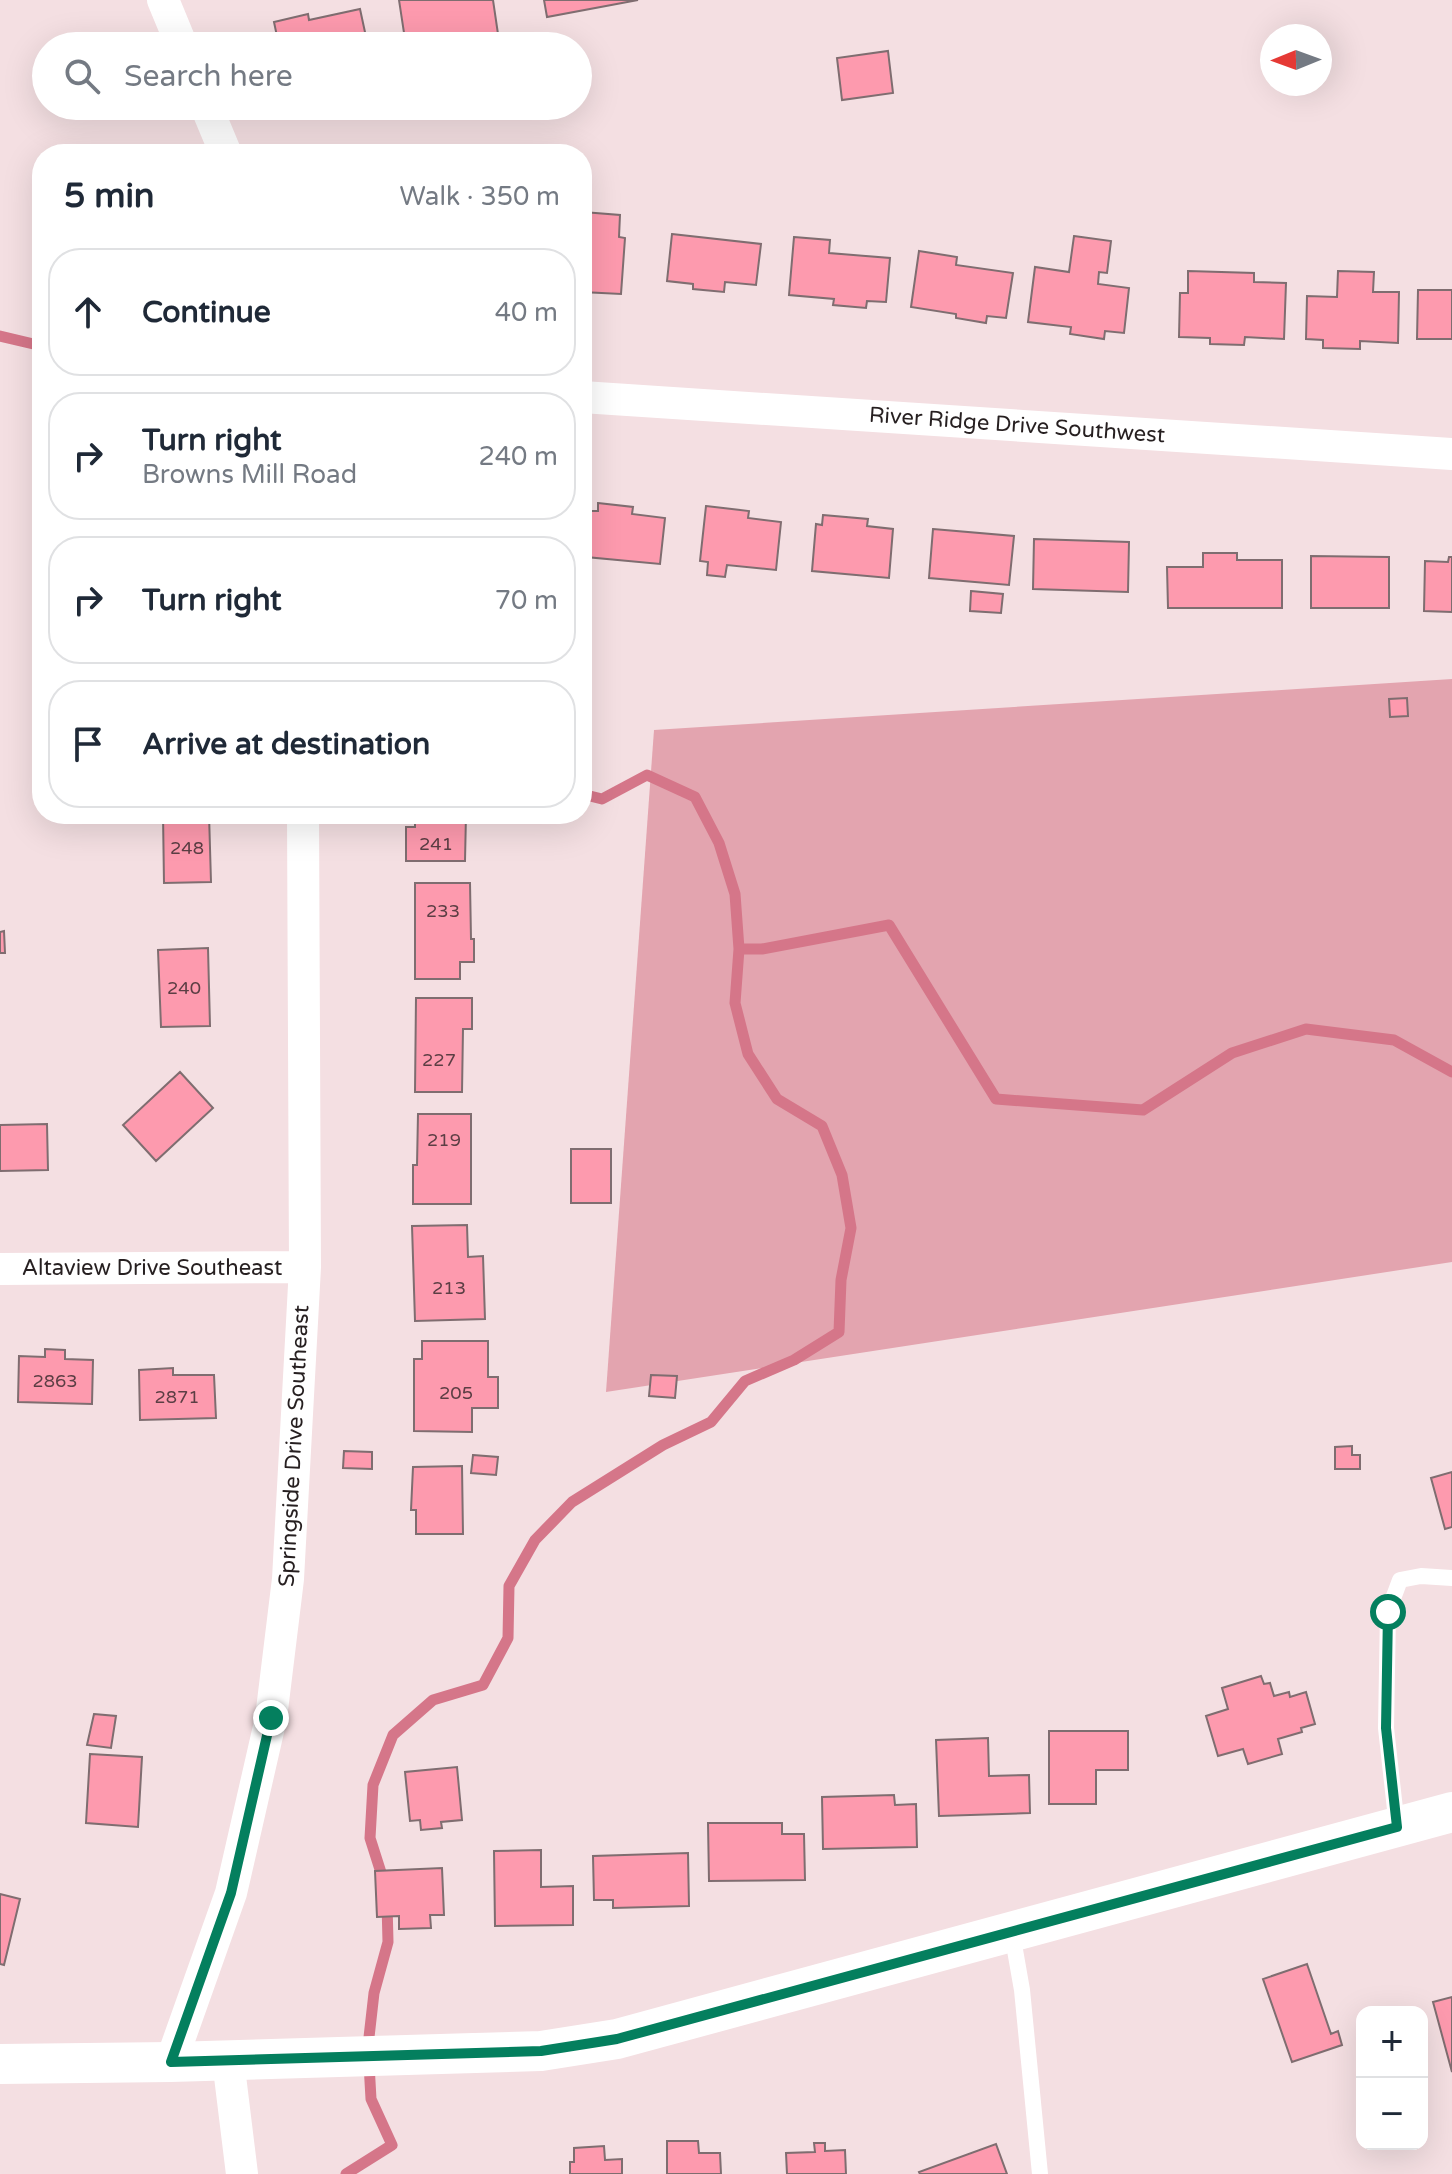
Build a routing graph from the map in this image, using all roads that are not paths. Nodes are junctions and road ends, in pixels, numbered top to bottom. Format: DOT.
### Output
graph roads {
  1 [pos="163,0"];
  2 [pos="176,32"];
  3 [pos="212,120"];
  4 [pos="222,144"];
  5 [pos="592,398"];
  6 [pos="1452,454"];
  7 [pos="303,824"];
  8 [pos="305,1267"];
  9 [pos="0,1269"];
  10 [pos="1452,1578"];
  11 [pos="1452,1812"];
  12 [pos="1397,1827"];
  13 [pos="1011,1932"];
  14 [pos="228,2060"];
  15 [pos="171,2062"];
  16 [pos="0,2064"];
  17 [pos="242,2174"];
  18 [pos="1040,2174"];
  1 -- 2 [label="street"];
  3 -- 4 [label="street"];
  5 -- 6 [label="street, River Ridge Drive Southwest"];
  7 -- 8 [label="street, Springside Drive Southeast"];
  8 -- 9 [label="street, Altaview Drive Southeast"];
  8 -- 15 [label="street, Springside Drive Southeast"];
  10 -- 12 [label="lane"];
  11 -- 12 [label="street"];
  12 -- 13 [label="street"];
  13 -- 14 [label="street"];
  13 -- 18 [label="lane"];
  14 -- 15 [label="street"];
  14 -- 17 [label="street"];
  15 -- 16 [label="street"];
}
